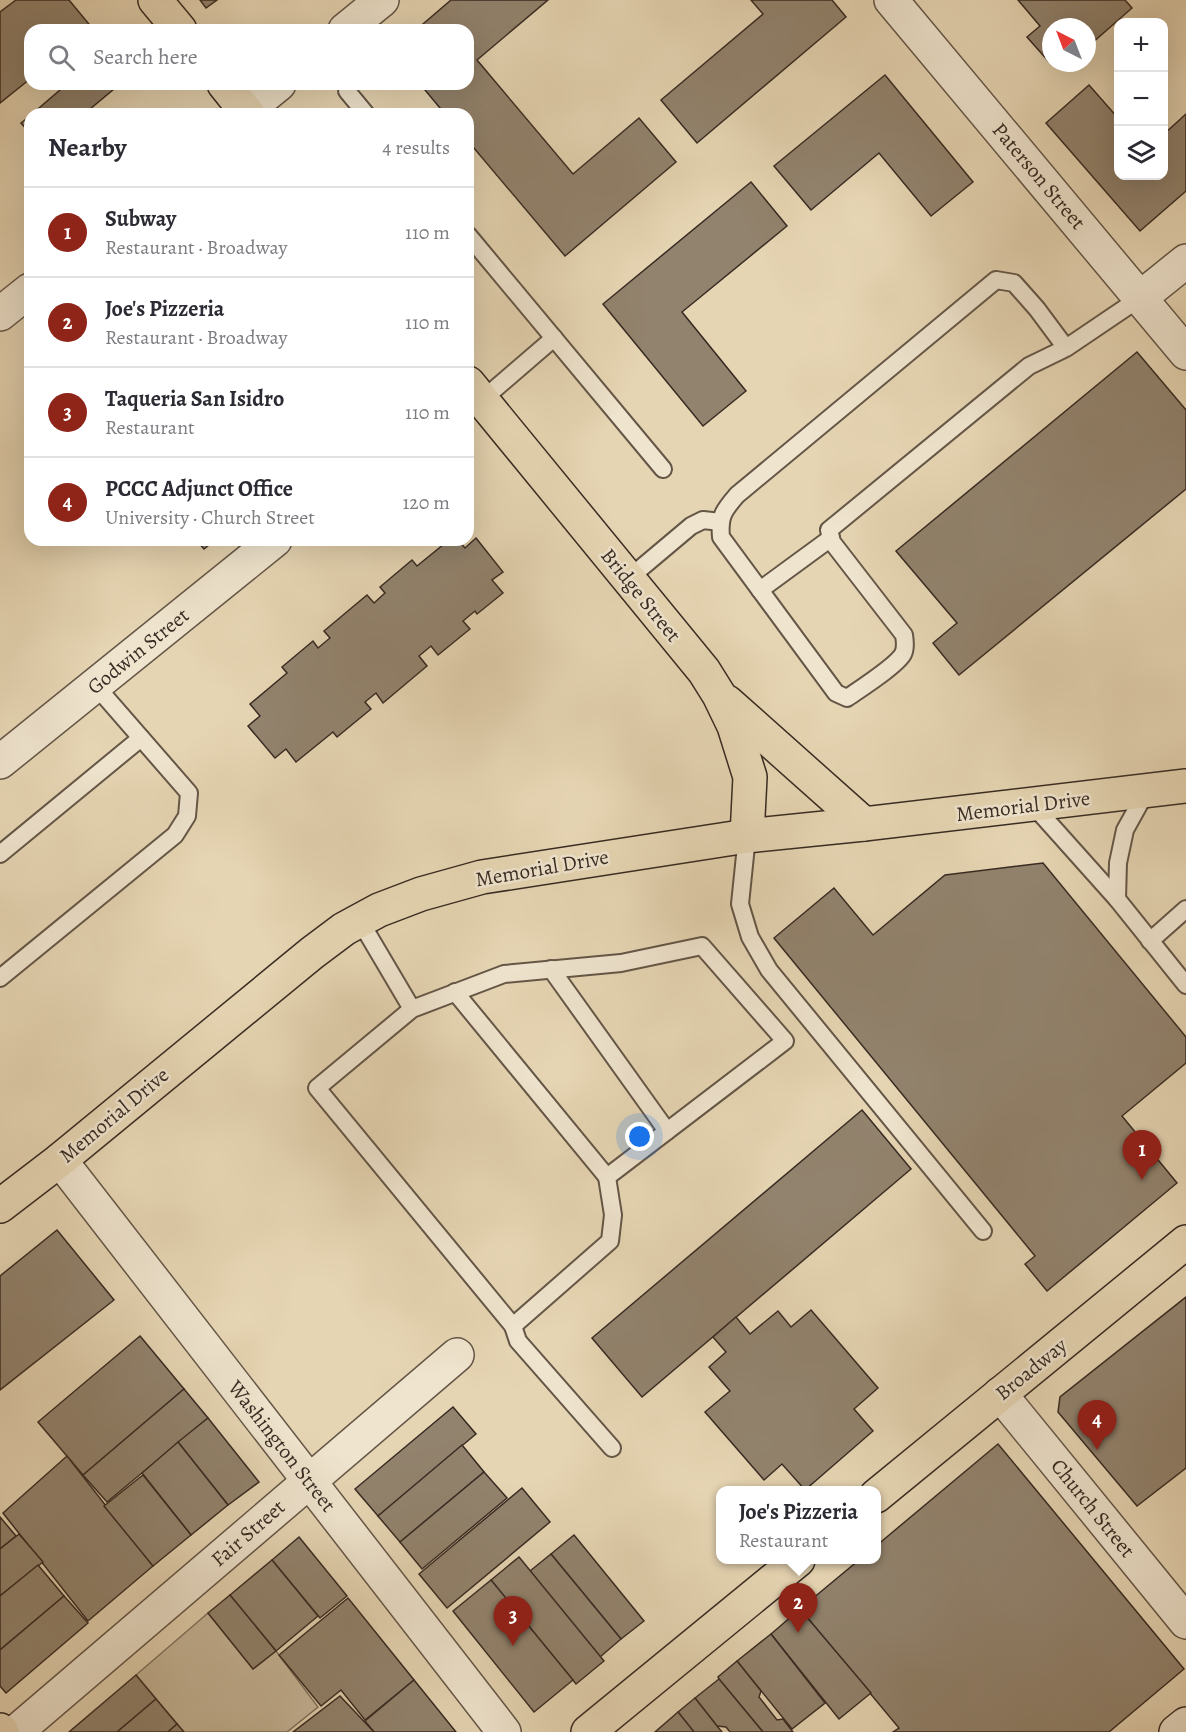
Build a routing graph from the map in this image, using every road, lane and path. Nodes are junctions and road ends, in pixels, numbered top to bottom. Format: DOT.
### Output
graph roads {
  1 [pos="155,0"];
  2 [pos="382,0"];
  3 [pos="891,0"];
  4 [pos="175,24"];
  5 [pos="352,24"];
  6 [pos="228,90"];
  7 [pos="272,90"];
  8 [pos="348,91"];
  9 [pos="241,108"];
  10 [pos="251,108"];
  11 [pos="361,108"];
  12 [pos="474,243"];
  13 [pos="1186,261"];
  14 [pos="24,295"];
  15 [pos="1140,298"];
  16 [pos="0,314"];
  17 [pos="554,339"];
  18 [pos="1066,348"];
  19 [pos="1186,353"];
  20 [pos="474,387"];
  21 [pos="474,390"];
  22 [pos="663,469"];
  23 [pos="721,522"];
  24 [pos="831,538"];
  25 [pos="268,546"];
  26 [pos="628,579"];
  27 [pos="760,590"];
  28 [pos="95,685"];
  29 [pos="719,694"];
  30 [pos="141,738"];
  31 [pos="0,762"];
  32 [pos="1186,786"];
  33 [pos="1146,792"];
  34 [pos="1033,805"];
  35 [pos="864,824"];
  36 [pos="747,836"];
  37 [pos="0,854"];
  38 [pos="1117,899"];
  39 [pos="1186,909"];
  40 [pos="360,921"];
  41 [pos="1150,941"];
  42 [pos="551,969"];
  43 [pos="0,978"];
  44 [pos="1186,985"];
  45 [pos="455,992"];
  46 [pos="412,1009"];
  47 [pos="667,1131"];
  48 [pos="60,1160"];
  49 [pos="607,1177"];
  50 [pos="0,1206"];
  51 [pos="983,1231"];
  52 [pos="1186,1242"];
  53 [pos="513,1326"];
  54 [pos="457,1355"];
  55 [pos="1000,1394"];
  56 [pos="612,1448"];
  57 [pos="309,1480"];
  58 [pos="881,1492"];
  59 [pos="793,1564"];
  60 [pos="1186,1622"];
  61 [pos="1186,1724"];
  62 [pos="16,1732"];
  63 [pos="504,1732"];
  64 [pos="588,1732"];
  65 [pos="1176,1732"];
  1 -- 4 [label="main road"];
  2 -- 5 [label="street"];
  3 -- 15 [label="street, Paterson Street"];
  6 -- 9 [label="main road"];
  7 -- 10 [label="street"];
  8 -- 11 [label="lane"];
  12 -- 17 [label="lane"];
  13 -- 15 [label="street"];
  14 -- 16 [label="street"];
  15 -- 18 [label="lane"];
  15 -- 19 [label="street, Paterson Street"];
  17 -- 20 [label="lane"];
  17 -- 22 [label="lane"];
  18 -- 23 [label="lane"];
  18 -- 24 [label="lane"];
  21 -- 26 [label="main road, Bridge Street"];
  23 -- 26 [label="lane"];
  23 -- 27 [label="lane"];
  24 -- 27 [label="lane"];
  24 -- 27 [label="lane"];
  25 -- 28 [label="street, Godwin Street"];
  26 -- 29 [label="main road, Bridge Street"];
  28 -- 30 [label="lane"];
  28 -- 31 [label="street, Godwin Street"];
  29 -- 35 [label="main road"];
  29 -- 36 [label="main road, Bridge Street"];
  30 -- 37 [label="lane"];
  30 -- 43 [label="lane"];
  32 -- 33 [label="main road, Memorial Drive"];
  33 -- 34 [label="main road, Memorial Drive"];
  33 -- 38 [label="lane"];
  34 -- 35 [label="main road, Memorial Drive"];
  34 -- 38 [label="lane"];
  35 -- 36 [label="main road, Memorial Drive"];
  36 -- 40 [label="main road, Memorial Drive"];
  36 -- 51 [label="lane"];
  38 -- 41 [label="lane"];
  39 -- 41 [label="lane"];
  40 -- 46 [label="lane"];
  40 -- 48 [label="main road, Memorial Drive"];
  41 -- 44 [label="lane"];
  42 -- 45 [label="lane"];
  42 -- 47 [label="lane"];
  42 -- 47 [label="lane"];
  45 -- 46 [label="lane"];
  45 -- 49 [label="lane"];
  46 -- 53 [label="lane"];
  47 -- 49 [label="lane"];
  48 -- 50 [label="main road, Memorial Drive"];
  48 -- 57 [label="street, Washington Street"];
  49 -- 53 [label="lane"];
  52 -- 55 [label="main road, Broadway"];
  53 -- 56 [label="lane"];
  54 -- 57 [label="street, Fair Street"];
  55 -- 58 [label="main road, Broadway"];
  55 -- 60 [label="street, Church Street"];
  57 -- 62 [label="street, Fair Street"];
  57 -- 63 [label="street, Washington Street"];
  59 -- 64 [label="main road"];
  61 -- 65 [label="street"];
}
